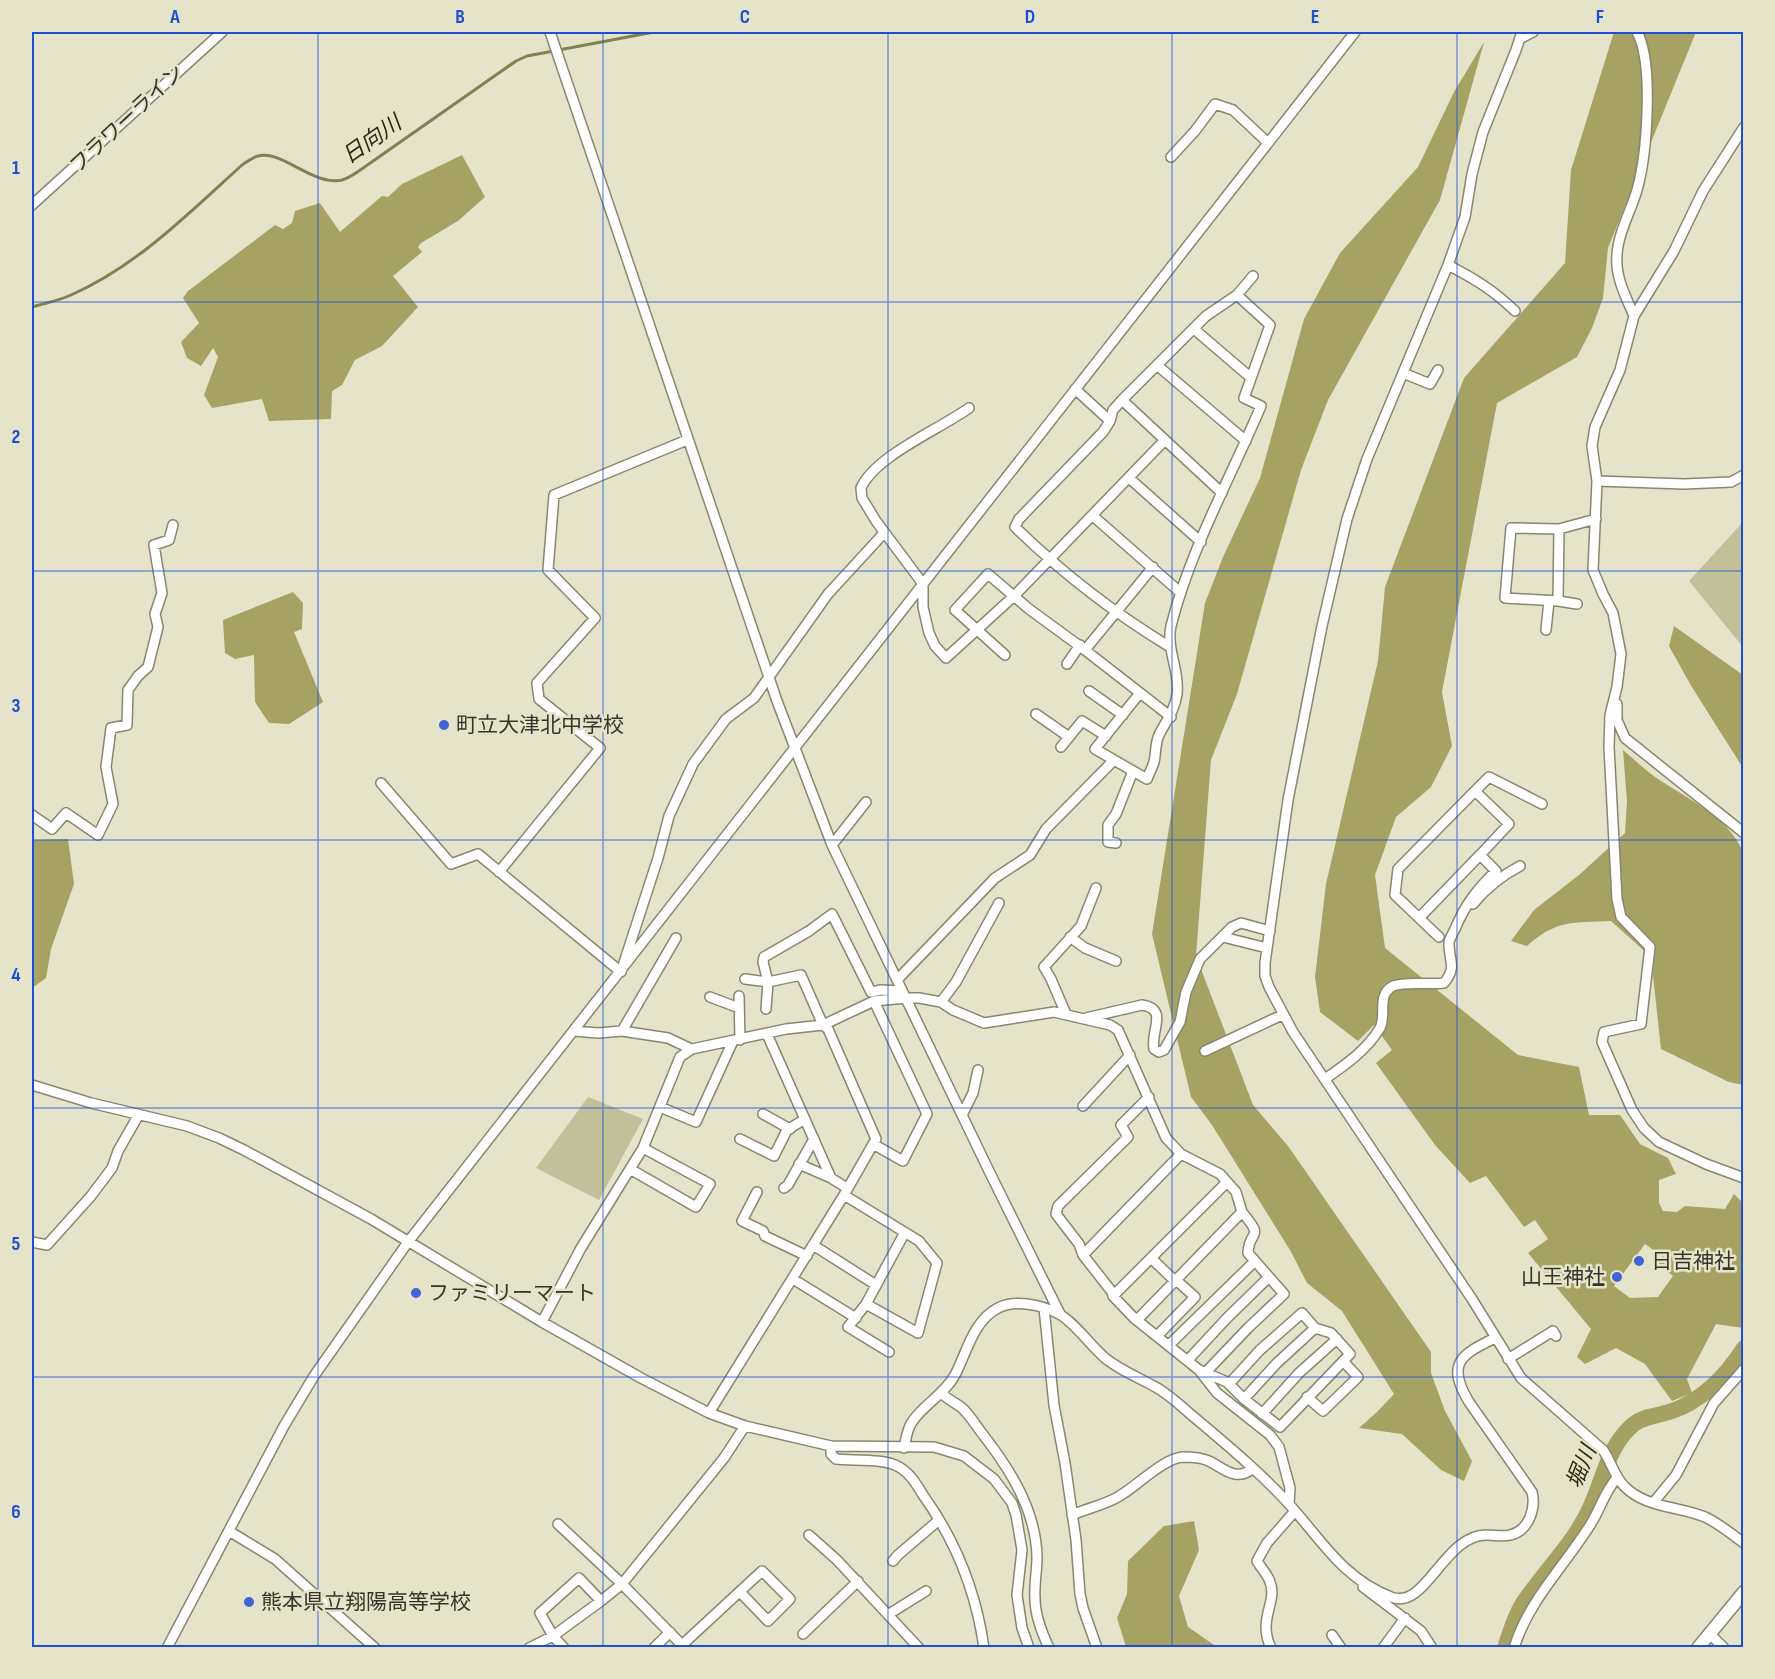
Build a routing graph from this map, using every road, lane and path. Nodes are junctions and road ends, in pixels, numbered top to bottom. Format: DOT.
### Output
graph roads {
  1 [pos="222,32"];
  2 [pos="550,32"];
  3 [pos="1355,32"];
  4 [pos="1533,32"];
  5 [pos="1637,32"];
  6 [pos="1521,35"];
  7 [pos="1743,127"];
  8 [pos="1734,141"];
  9 [pos="1267,142"];
  10 [pos="1743,148"];
  11 [pos="1171,157"];
  12 [pos="32,205"];
  13 [pos="1448,265"];
  14 [pos="1253,276"];
  15 [pos="1237,295"];
  16 [pos="1515,311"];
  17 [pos="1634,316"];
  18 [pos="1194,329"];
  19 [pos="1158,366"];
  20 [pos="1438,370"];
  21 [pos="1403,373"];
  22 [pos="1250,377"];
  23 [pos="1074,389"];
  24 [pos="1122,400"];
  25 [pos="969,408"];
  26 [pos="1110,422"];
  27 [pos="687,440"];
  28 [pos="1164,441"];
  29 [pos="1246,441"];
  30 [pos="1743,475"];
  31 [pos="1128,478"];
  32 [pos="1597,481"];
  33 [pos="1222,493"];
  34 [pos="1093,516"];
  35 [pos="1596,519"];
  36 [pos="173,525"];
  37 [pos="1559,529"];
  38 [pos="884,533"];
  39 [pos="1201,542"];
  40 [pos="1049,560"];
  41 [pos="1153,567"];
  42 [pos="923,584"];
  43 [pos="1180,593"];
  44 [pos="1014,596"];
  45 [pos="1554,601"];
  46 [pos="1577,604"];
  47 [pos="1117,611"];
  48 [pos="977,630"];
  49 [pos="1546,630"];
  50 [pos="1083,647"];
  51 [pos="1170,647"];
  52 [pos="1005,655"];
  53 [pos="1066,664"];
  54 [pos="769,676"];
  55 [pos="1617,687"];
  56 [pos="1089,691"];
  57 [pos="1140,693"];
  58 [pos="1036,714"];
  59 [pos="1123,715"];
  60 [pos="1171,717"];
  61 [pos="1106,736"];
  62 [pos="1069,737"];
  63 [pos="1061,747"];
  64 [pos="794,748"];
  65 [pos="1114,760"];
  66 [pos="1133,771"];
  67 [pos="381,783"];
  68 [pos="1475,791"];
  69 [pos="866,802"];
  70 [pos="1542,804"];
  71 [pos="32,815"];
  72 [pos="1743,833"];
  73 [pos="1108,842"];
  74 [pos="832,845"];
  75 [pos="1480,855"];
  76 [pos="1520,866"];
  77 [pos="499,872"];
  78 [pos="1096,888"];
  79 [pos="999,903"];
  80 [pos="1419,918"];
  81 [pos="1459,920"];
  82 [pos="1270,931"];
  83 [pos="1071,937"];
  84 [pos="1223,937"];
  85 [pos="1439,937"];
  86 [pos="676,938"];
  87 [pos="1267,948"];
  88 [pos="1116,961"];
  89 [pos="621,972"];
  90 [pos="745,980"];
  91 [pos="897,980"];
  92 [pos="768,982"];
  93 [pos="904,994"];
  94 [pos="739,996"];
  95 [pos="710,997"];
  96 [pos="874,1001"];
  97 [pos="941,1002"];
  98 [pos="739,1008"];
  99 [pos="766,1009"];
  100 [pos="1066,1014"];
  101 [pos="1282,1015"];
  102 [pos="1084,1018"];
  103 [pos="824,1025"];
  104 [pos="574,1031"];
  105 [pos="622,1031"];
  106 [pos="767,1034"];
  107 [pos="736,1040"];
  108 [pos="691,1049"];
  109 [pos="1205,1051"];
  110 [pos="1130,1055"];
  111 [pos="978,1070"];
  112 [pos="1325,1079"];
  113 [pos="32,1085"];
  114 [pos="1149,1097"];
  115 [pos="1083,1106"];
  116 [pos="660,1107"];
  117 [pos="763,1114"];
  118 [pos="962,1115"];
  119 [pos="138,1116"];
  120 [pos="805,1119"];
  121 [pos="790,1129"];
  122 [pos="740,1139"];
  123 [pos="814,1139"];
  124 [pos="873,1144"];
  125 [pos="643,1148"];
  126 [pos="1181,1154"];
  127 [pos="799,1164"];
  128 [pos="630,1169"];
  129 [pos="831,1178"];
  130 [pos="1743,1178"];
  131 [pos="1227,1182"];
  132 [pos="784,1188"];
  133 [pos="846,1191"];
  134 [pos="757,1192"];
  135 [pos="1242,1212"];
  136 [pos="904,1234"];
  137 [pos="32,1242"];
  138 [pos="408,1242"];
  139 [pos="813,1245"];
  140 [pos="1083,1255"];
  141 [pos="807,1256"];
  142 [pos="1151,1258"];
  143 [pos="1256,1261"];
  144 [pos="1269,1277"];
  145 [pos="793,1279"];
  146 [pos="1175,1280"];
  147 [pos="876,1285"];
  148 [pos="1113,1296"];
  149 [pos="866,1304"];
  150 [pos="1044,1308"];
  151 [pos="1060,1314"];
  152 [pos="856,1318"];
  153 [pos="1137,1320"];
  154 [pos="542,1322"];
  155 [pos="1316,1328"];
  156 [pos="1156,1336"];
  157 [pos="1556,1336"];
  158 [pos="1495,1338"];
  159 [pos="1337,1339"];
  160 [pos="1169,1345"];
  161 [pos="889,1352"];
  162 [pos="1508,1359"];
  163 [pos="1188,1360"];
  164 [pos="1343,1361"];
  165 [pos="1743,1369"];
  166 [pos="1203,1371"];
  167 [pos="1229,1384"];
  168 [pos="942,1394"];
  169 [pos="1307,1397"];
  170 [pos="1244,1399"];
  171 [pos="709,1413"];
  172 [pos="1263,1414"];
  173 [pos="745,1426"];
  174 [pos="831,1446"];
  175 [pos="904,1448"];
  176 [pos="1252,1469"];
  177 [pos="1617,1478"];
  178 [pos="1653,1503"];
  179 [pos="1292,1508"];
  180 [pos="1072,1515"];
  181 [pos="939,1520"];
  182 [pos="558,1524"];
  183 [pos="229,1531"];
  184 [pos="809,1535"];
  185 [pos="1743,1543"];
  186 [pos="893,1561"];
  187 [pos="1353,1575"];
  188 [pos="858,1581"];
  189 [pos="622,1584"];
  190 [pos="926,1591"];
  191 [pos="740,1592"];
  192 [pos="1743,1592"];
  193 [pos="601,1601"];
  194 [pos="889,1614"];
  195 [pos="1405,1618"];
  196 [pos="1421,1631"];
  197 [pos="670,1632"];
  198 [pos="1709,1633"];
  199 [pos="803,1634"];
  200 [pos="1332,1635"];
  201 [pos="553,1636"];
  202 [pos="167,1647"];
  203 [pos="375,1647"];
  204 [pos="529,1647"];
  205 [pos="564,1647"];
  206 [pos="654,1647"];
  207 [pos="919,1647"];
  208 [pos="984,1647"];
  209 [pos="1029,1647"];
  210 [pos="1049,1647"];
  211 [pos="1097,1647"];
  212 [pos="1271,1647"];
  213 [pos="1341,1647"];
  214 [pos="1383,1647"];
  215 [pos="1432,1647"];
  216 [pos="1441,1647"];
  217 [pos="1514,1647"];
  218 [pos="1698,1647"];
  219 [pos="1724,1647"];
  1 -- 12 [label="street, フラワーライン"];
  2 -- 27 [label="street"];
  3 -- 9 [label="street"];
  4 -- 6 [label="street"];
  5 -- 17 [label="street"];
  6 -- 13 [label="street"];
  7 -- 8 [label="street"];
  8 -- 10 [label="street"];
  8 -- 17 [label="street"];
  9 -- 11 [label="street"];
  9 -- 23 [label="street"];
  13 -- 16 [label="street"];
  13 -- 21 [label="street"];
  14 -- 15 [label="street"];
  15 -- 18 [label="street"];
  15 -- 22 [label="street"];
  17 -- 32 [label="street"];
  18 -- 19 [label="street"];
  18 -- 22 [label="street"];
  19 -- 24 [label="street"];
  19 -- 29 [label="street"];
  20 -- 21 [label="street"];
  21 -- 82 [label="street"];
  22 -- 29 [label="street"];
  23 -- 26 [label="street"];
  23 -- 42 [label="street"];
  24 -- 26 [label="street"];
  24 -- 28 [label="street"];
  25 -- 38 [label="street"];
  26 -- 40 [label="street"];
  27 -- 54 [label="street"];
  27 -- 77 [label="street"];
  28 -- 31 [label="street"];
  28 -- 33 [label="street"];
  29 -- 33 [label="street"];
  30 -- 32 [label="street"];
  31 -- 34 [label="street"];
  31 -- 39 [label="street"];
  32 -- 35 [label="street"];
  33 -- 39 [label="street"];
  34 -- 40 [label="street"];
  34 -- 41 [label="street"];
  35 -- 37 [label="street"];
  35 -- 55 [label="street"];
  36 -- 71 [label="street"];
  37 -- 45 [label="street"];
  37 -- 45 [label="street"];
  38 -- 42 [label="street"];
  38 -- 54 [label="street"];
  39 -- 43 [label="street"];
  40 -- 44 [label="street"];
  40 -- 47 [label="street"];
  41 -- 43 [label="street"];
  41 -- 47 [label="street"];
  42 -- 48 [label="street"];
  42 -- 64 [label="street"];
  43 -- 51 [label="street"];
  44 -- 48 [label="street"];
  44 -- 48 [label="street"];
  44 -- 50 [label="street"];
  45 -- 46 [label="street"];
  45 -- 49 [label="street"];
  47 -- 50 [label="street"];
  47 -- 51 [label="street"];
  48 -- 52 [label="street"];
  50 -- 53 [label="street"];
  50 -- 57 [label="street"];
  51 -- 60 [label="street"];
  54 -- 64 [label="street"];
  54 -- 89 [label="street"];
  55 -- 72 [label="street"];
  55 -- 130 [label="street"];
  56 -- 59 [label="street"];
  57 -- 59 [label="street"];
  57 -- 60 [label="street"];
  58 -- 62 [label="street"];
  59 -- 61 [label="street"];
  60 -- 66 [label="street"];
  61 -- 62 [label="street"];
  61 -- 65 [label="street"];
  62 -- 63 [label="street"];
  64 -- 74 [label="street"];
  64 -- 89 [label="street"];
  65 -- 66 [label="street"];
  65 -- 91 [label="street"];
  66 -- 73 [label="street"];
  67 -- 77 [label="street"];
  68 -- 70 [label="street"];
  68 -- 75 [label="street"];
  68 -- 80 [label="street"];
  69 -- 74 [label="street"];
  74 -- 91 [label="street"];
  75 -- 80 [label="street"];
  75 -- 81 [label="street"];
  76 -- 81 [label="street"];
  77 -- 89 [label="street"];
  78 -- 83 [label="street"];
  79 -- 97 [label="street"];
  80 -- 85 [label="street"];
  81 -- 112 [label="street"];
  82 -- 84 [label="street"];
  82 -- 87 [label="street"];
  83 -- 88 [label="street"];
  83 -- 100 [label="street"];
  84 -- 87 [label="street"];
  84 -- 102 [label="street"];
  86 -- 105 [label="street"];
  87 -- 101 [label="street"];
  89 -- 104 [label="street"];
  90 -- 92 [label="street"];
  91 -- 93 [label="street"];
  92 -- 93 [label="street"];
  92 -- 99 [label="street"];
  92 -- 103 [label="street"];
  93 -- 96 [label="street"];
  93 -- 97 [label="street"];
  93 -- 118 [label="street"];
  94 -- 98 [label="street"];
  95 -- 98 [label="street"];
  96 -- 103 [label="street"];
  96 -- 124 [label="street"];
  97 -- 100 [label="street"];
  98 -- 107 [label="street"];
  100 -- 102 [label="street"];
  101 -- 109 [label="street"];
  101 -- 112 [label="street"];
  102 -- 110 [label="street"];
  103 -- 106 [label="street"];
  103 -- 124 [label="street"];
  104 -- 105 [label="street"];
  104 -- 138 [label="street"];
  105 -- 108 [label="street"];
  106 -- 107 [label="street"];
  106 -- 120 [label="street"];
  107 -- 108 [label="street"];
  107 -- 116 [label="street"];
  108 -- 116 [label="street"];
  110 -- 114 [label="street"];
  110 -- 115 [label="street"];
  111 -- 118 [label="street"];
  112 -- 158 [label="street"];
  113 -- 119 [label="street"];
  114 -- 126 [label="street"];
  114 -- 140 [label="street"];
  116 -- 125 [label="street"];
  117 -- 121 [label="street"];
  118 -- 151 [label="street"];
  119 -- 137 [label="street"];
  119 -- 138 [label="street"];
  120 -- 121 [label="street"];
  120 -- 123 [label="street"];
  121 -- 122 [label="street"];
  123 -- 127 [label="street"];
  123 -- 129 [label="street"];
  124 -- 133 [label="street"];
  125 -- 128 [label="street"];
  125 -- 128 [label="street"];
  126 -- 131 [label="street"];
  126 -- 140 [label="street"];
  127 -- 129 [label="street"];
  127 -- 132 [label="street"];
  128 -- 154 [label="street"];
  129 -- 133 [label="street"];
  131 -- 135 [label="street"];
  131 -- 142 [label="street"];
  133 -- 136 [label="street"];
  133 -- 139 [label="street"];
  134 -- 141 [label="street"];
  135 -- 143 [label="street"];
  135 -- 146 [label="street"];
  136 -- 147 [label="street"];
  136 -- 149 [label="street"];
  138 -- 154 [label="street"];
  138 -- 183 [label="street"];
  139 -- 141 [label="street"];
  139 -- 147 [label="street"];
  140 -- 148 [label="street"];
  141 -- 145 [label="street"];
  142 -- 146 [label="street"];
  142 -- 148 [label="street"];
  143 -- 144 [label="street"];
  143 -- 160 [label="street"];
  144 -- 163 [label="street"];
  144 -- 166 [label="street"];
  145 -- 152 [label="street"];
  145 -- 171 [label="street"];
  146 -- 153 [label="street"];
  146 -- 156 [label="street"];
  147 -- 149 [label="street"];
  148 -- 153 [label="street"];
  149 -- 152 [label="street"];
  150 -- 151 [label="street"];
  150 -- 168 [label="street"];
  150 -- 180 [label="street"];
  151 -- 176 [label="street"];
  152 -- 161 [label="street"];
  153 -- 156 [label="street"];
  154 -- 171 [label="street"];
  155 -- 159 [label="street"];
  155 -- 167 [label="street"];
  155 -- 170 [label="street"];
  156 -- 160 [label="street"];
  157 -- 162 [label="street"];
  158 -- 162 [label="street"];
  158 -- 187 [label="street"];
  159 -- 164 [label="street"];
  159 -- 172 [label="street"];
  160 -- 163 [label="street"];
  162 -- 177 [label="street"];
  163 -- 166 [label="street"];
  164 -- 169 [label="street"];
  164 -- 169 [label="street"];
  165 -- 178 [label="street"];
  166 -- 167 [label="street"];
  166 -- 179 [label="street"];
  167 -- 170 [label="street"];
  168 -- 175 [label="street"];
  168 -- 210 [label="street"];
  169 -- 172 [label="street"];
  170 -- 172 [label="street"];
  171 -- 173 [label="street"];
  173 -- 174 [label="street"];
  173 -- 189 [label="street"];
  174 -- 175 [label="street"];
  174 -- 181 [label="street"];
  175 -- 209 [label="street"];
  176 -- 179 [label="street"];
  176 -- 180 [label="street"];
  177 -- 178 [label="street"];
  177 -- 217 [label="street"];
  178 -- 185 [label="street"];
  179 -- 187 [label="street"];
  179 -- 212 [label="street"];
  180 -- 211 [label="street"];
  181 -- 186 [label="street"];
  181 -- 208 [label="street"];
  182 -- 189 [label="street"];
  183 -- 202 [label="street"];
  183 -- 203 [label="street"];
  184 -- 188 [label="street"];
  187 -- 195 [label="street"];
  188 -- 194 [label="street"];
  188 -- 199 [label="street"];
  189 -- 193 [label="street"];
  189 -- 197 [label="street"];
  190 -- 194 [label="street"];
  191 -- 191 [label="street"];
  191 -- 197 [label="street"];
  192 -- 198 [label="main road"];
  193 -- 201 [label="street"];
  193 -- 201 [label="street"];
  194 -- 207 [label="street"];
  195 -- 196 [label="street"];
  195 -- 214 [label="street"];
  196 -- 215 [label="street"];
  196 -- 216 [label="street"];
  197 -- 206 [label="street"];
  198 -- 218 [label="main road"];
  198 -- 219 [label="street"];
  200 -- 213 [label="street"];
  201 -- 204 [label="street"];
  201 -- 205 [label="street"];
}
